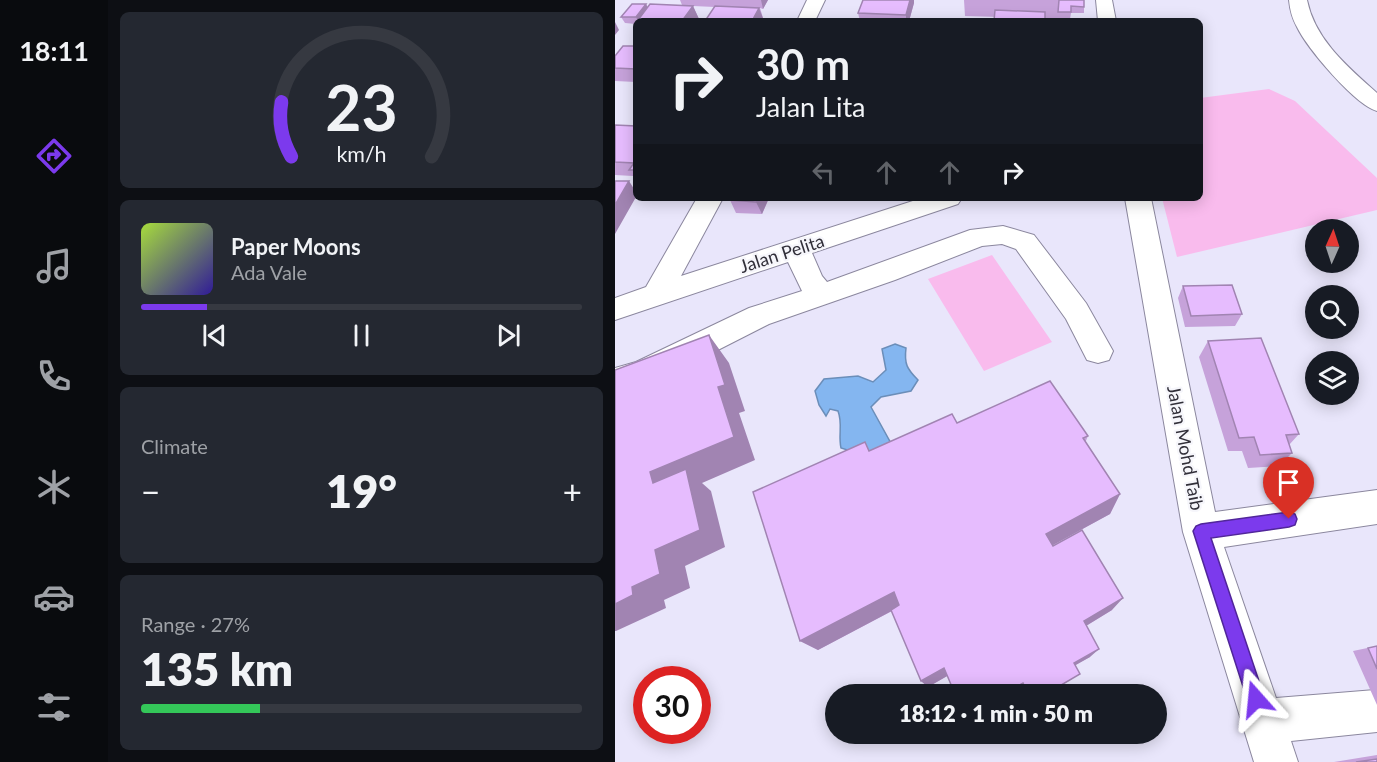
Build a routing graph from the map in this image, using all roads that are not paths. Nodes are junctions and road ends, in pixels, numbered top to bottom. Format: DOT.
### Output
graph roads {
  1 [pos="816,0"];
  2 [pos="1298,0"];
  3 [pos="1104,1"];
  4 [pos="807,18"];
  5 [pos="1107,18"];
  6 [pos="1377,104"];
  7 [pos="708,201"];
  8 [pos="940,201"];
  9 [pos="1139,201"];
  10 [pos="797,249"];
  11 [pos="822,295"];
  12 [pos="656,296"];
  13 [pos="615,309"];
  14 [pos="1098,351"];
  15 [pos="615,381"];
  16 [pos="1377,507"];
  17 [pos="1201,531"];
  18 [pos="1375,711"];
  19 [pos="1263,720"];
  20 [pos="1276,762"];
  1 -- 4 [label="street"];
  2 -- 6 [label="street"];
  3 -- 5 [label="street"];
  7 -- 12 [label="street"];
  8 -- 10 [label="street, Jalan Pelita"];
  9 -- 17 [label="street, Jalan Mohd Taib"];
  10 -- 11 [label="street"];
  10 -- 12 [label="street, Jalan Pelita"];
  11 -- 14 [label="street"];
  11 -- 15 [label="street"];
  12 -- 13 [label="street, Jalan Pelita"];
  16 -- 17 [label="street"];
  17 -- 19 [label="street, Jalan Mohd Taib"];
  18 -- 19 [label="street"];
  19 -- 20 [label="street, Jalan Mohd Taib"];
}
